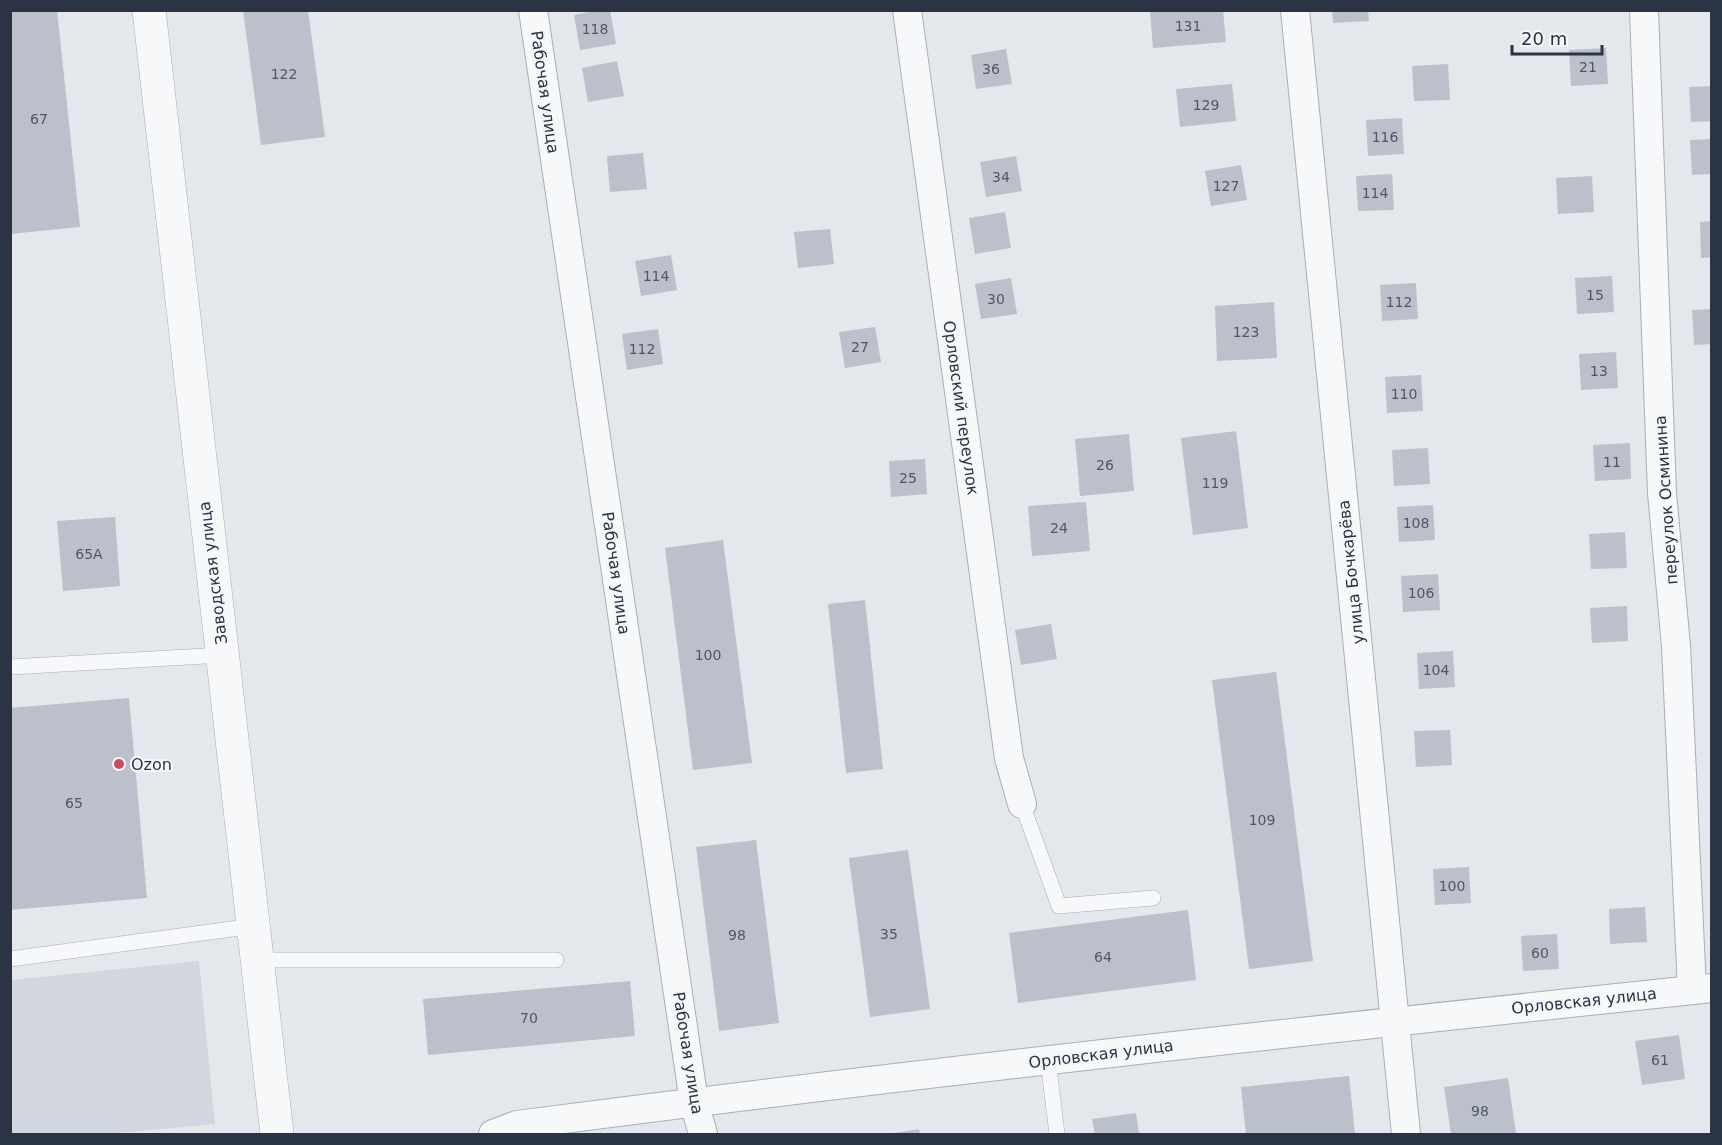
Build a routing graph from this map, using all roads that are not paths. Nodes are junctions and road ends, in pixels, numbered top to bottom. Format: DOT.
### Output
graph roads {
  1 [pos="149,10"];
  2 [pos="533,10"];
  3 [pos="907,10"];
  4 [pos="1295,10"];
  5 [pos="1644,10"];
  6 [pos="223,655"];
  7 [pos="10,667"];
  8 [pos="1022,804"];
  9 [pos="1153,898"];
  10 [pos="254,926"];
  11 [pos="10,959"];
  12 [pos="257,960"];
  13 [pos="556,960"];
  14 [pos="1702,989"];
  15 [pos="1395,1020"];
  16 [pos="1048,1060"];
  17 [pos="694,1102"];
  18 [pos="271,1134"];
  19 [pos="493,1134"];
  20 [pos="703,1134"];
  21 [pos="1057,1134"];
  22 [pos="1406,1134"];
  1 -- 6 [label="street, Заводская улица"];
  2 -- 17 [label="street, Рабочая улица"];
  3 -- 8 [label="street, Орловский переулок"];
  4 -- 15 [label="street, улица Бочкарёва"];
  5 -- 14 [label="street, переулок Осминина"];
  6 -- 7 [label="lane"];
  6 -- 10 [label="street, Заводская улица"];
  8 -- 9 [label="lane"];
  10 -- 11 [label="lane"];
  10 -- 12 [label="street, Заводская улица"];
  12 -- 13 [label="lane"];
  12 -- 18 [label="street, Заводская улица"];
  14 -- 15 [label="street, Орловская улица"];
  15 -- 16 [label="street, Орловская улица"];
  15 -- 22 [label="street, улица Бочкарёва"];
  16 -- 17 [label="street, Орловская улица"];
  16 -- 21 [label="lane"];
  17 -- 19 [label="street, Орловская улица"];
  17 -- 20 [label="street, Рабочая улица"];
}
